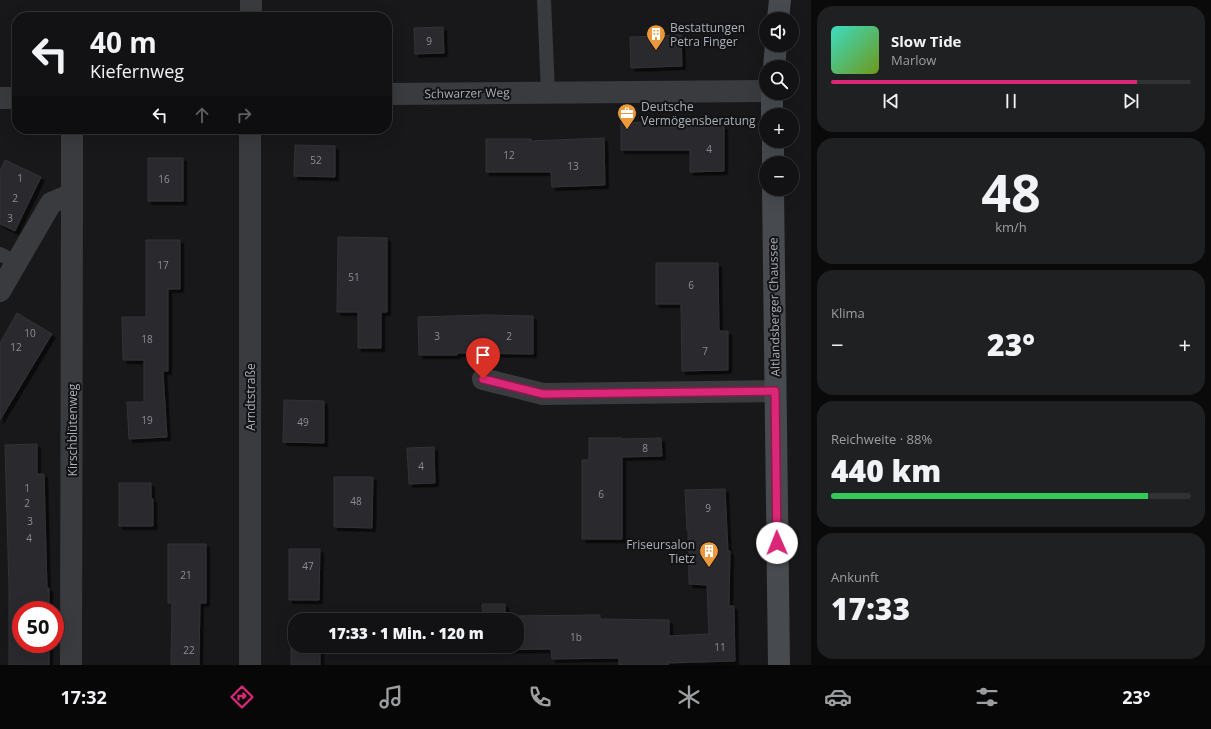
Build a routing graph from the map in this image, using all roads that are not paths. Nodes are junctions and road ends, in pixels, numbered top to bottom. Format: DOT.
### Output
graph roads {
  1 [pos="250,0"];
  2 [pos="544,0"];
  3 [pos="780,0"];
  4 [pos="250,12"];
  5 [pos="779,12"];
  6 [pos="759,91"];
  7 [pos="548,93"];
  8 [pos="392,94"];
  9 [pos="0,98"];
  10 [pos="12,98"];
  11 [pos="72,134"];
  12 [pos="250,134"];
  13 [pos="72,194"];
  14 [pos="773,196"];
  15 [pos="8,259"];
  16 [pos="0,291"];
  17 [pos="483,379"];
  18 [pos="775,391"];
  19 [pos="71,665"];
  20 [pos="250,665"];
  21 [pos="779,665"];
  1 -- 4 [label="street"];
  2 -- 7 [label="lane"];
  3 -- 5 [label="main road"];
  6 -- 7 [label="street, Schwarzer Weg"];
  7 -- 8 [label="street, Schwarzer Weg"];
  9 -- 10 [label="street"];
  11 -- 13 [label="street, Kirschblütenweg"];
  12 -- 20 [label="street, Arndtstraße"];
  13 -- 15 [label="street"];
  13 -- 19 [label="street, Kirschblütenweg"];
  14 -- 18 [label="main road, Altlandsberger Chaussee"];
  15 -- 16 [label="street"];
  17 -- 18 [label="street"];
  18 -- 21 [label="main road, Altlandsberger Chaussee"];
}
